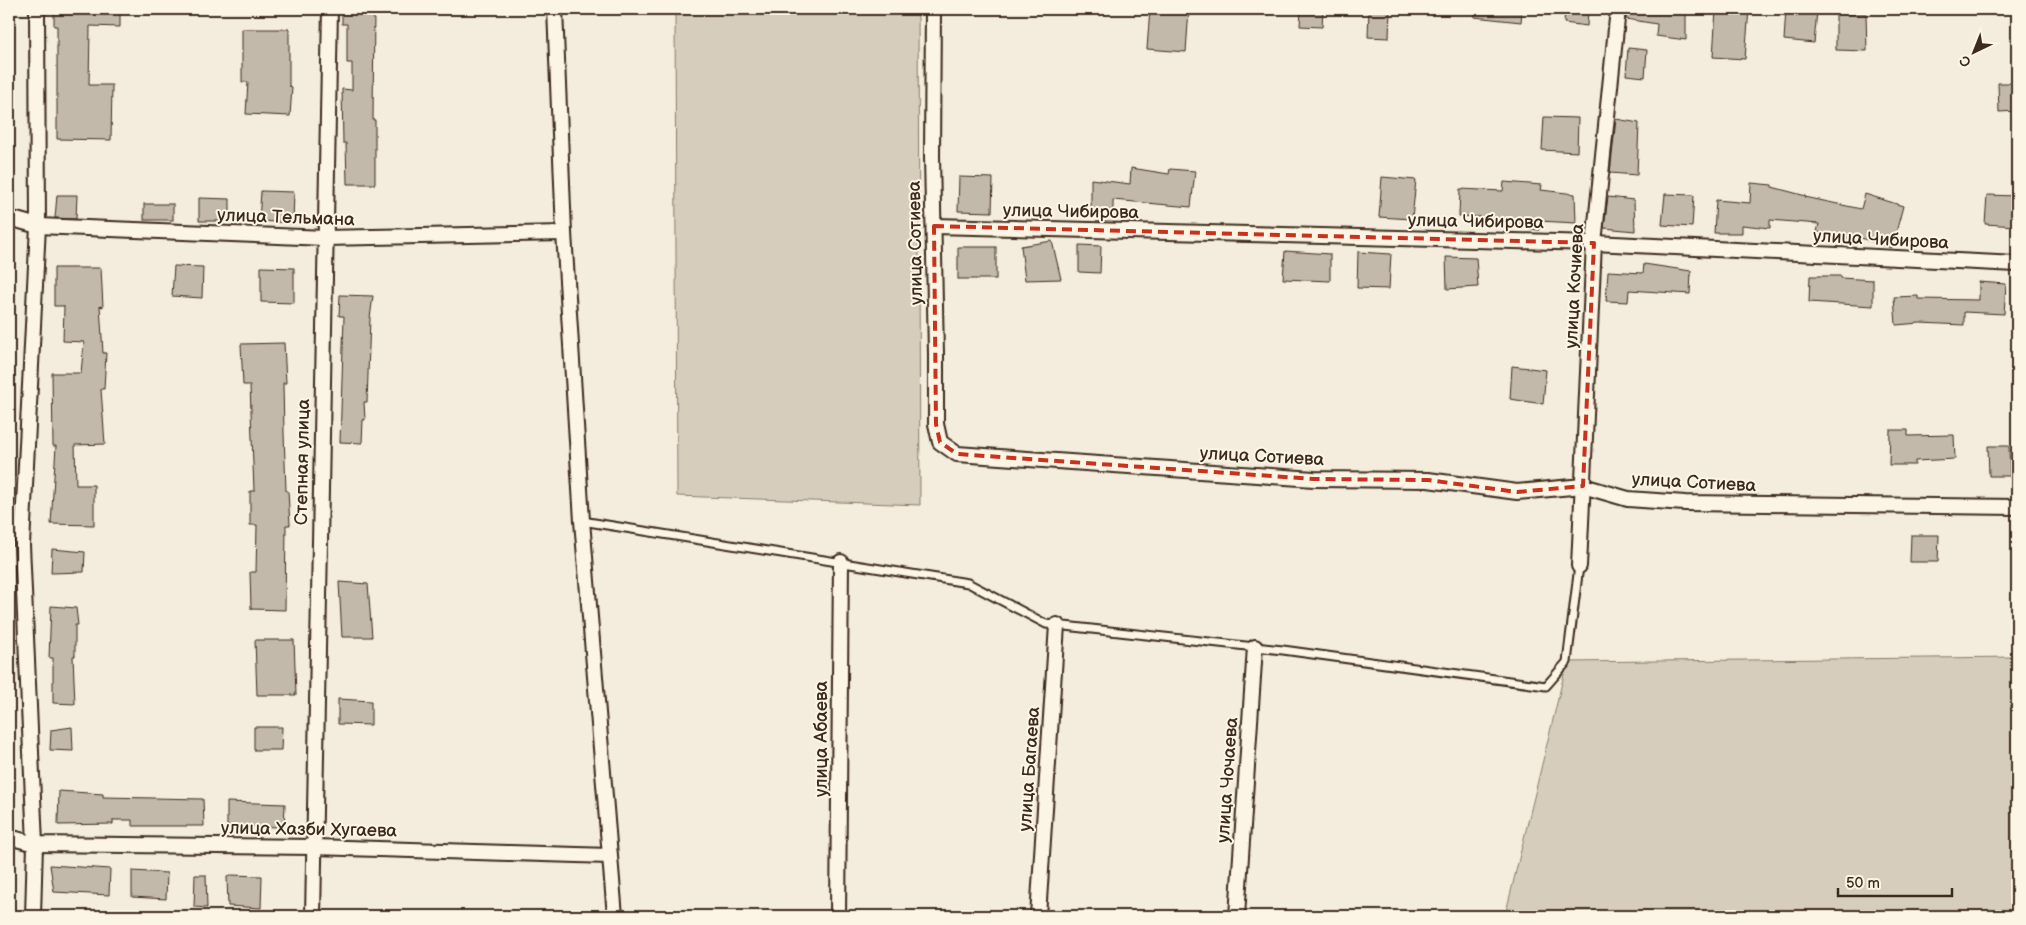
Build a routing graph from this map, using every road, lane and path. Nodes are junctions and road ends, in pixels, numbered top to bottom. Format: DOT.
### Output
graph roads {
  1 [pos="37,9"];
  2 [pos="330,9"];
  3 [pos="555,9"];
  4 [pos="933,9"];
  5 [pos="1618,9"];
  6 [pos="9,218"];
  7 [pos="38,226"];
  8 [pos="934,226"];
  9 [pos="564,233"];
  10 [pos="325,238"];
  11 [pos="1594,243"];
  12 [pos="2017,264"];
  13 [pos="1583,486"];
  14 [pos="2017,506"];
  15 [pos="582,520"];
  16 [pos="15,543"];
  17 [pos="841,562"];
  18 [pos="1579,566"];
  19 [pos="1057,625"];
  20 [pos="1255,647"];
  21 [pos="9,837"];
  22 [pos="35,844"];
  23 [pos="314,847"];
  24 [pos="610,856"];
  25 [pos="33,916"];
  26 [pos="313,916"];
  27 [pos="616,916"];
  28 [pos="838,916"];
  29 [pos="1038,916"];
  30 [pos="1237,916"];
  1 -- 7 [label="street"];
  2 -- 10 [label="street, Степная улица"];
  3 -- 9 [label="street"];
  4 -- 8 [label="street, улица Сотиева"];
  5 -- 11 [label="street, улица Кочиева"];
  6 -- 7 [label="street, улица Тельмана"];
  7 -- 10 [label="street, улица Тельмана"];
  7 -- 16 [label="street"];
  8 -- 11 [label="street, улица Чибирова"];
  8 -- 13 [label="street, улица Сотиева"];
  9 -- 10 [label="street, улица Тельмана"];
  9 -- 15 [label="street"];
  10 -- 23 [label="street, Степная улица"];
  11 -- 12 [label="street, улица Чибирова"];
  11 -- 13 [label="street, улица Кочиева"];
  13 -- 14 [label="street, улица Сотиева"];
  13 -- 18 [label="street, улица Кочиева"];
  15 -- 17 [label="lane"];
  15 -- 24 [label="street"];
  16 -- 22 [label="street"];
  17 -- 19 [label="lane"];
  17 -- 28 [label="street, улица Абаева"];
  18 -- 20 [label="lane"];
  19 -- 20 [label="lane"];
  19 -- 29 [label="street, улица Багаева"];
  20 -- 30 [label="street, улица Чочаева"];
  21 -- 22 [label="street, улица Хазби Хугаева"];
  22 -- 23 [label="street, улица Хазби Хугаева"];
  22 -- 25 [label="street"];
  23 -- 24 [label="street, улица Хазби Хугаева"];
  23 -- 26 [label="street, Степная улица"];
  24 -- 27 [label="street"];
}
